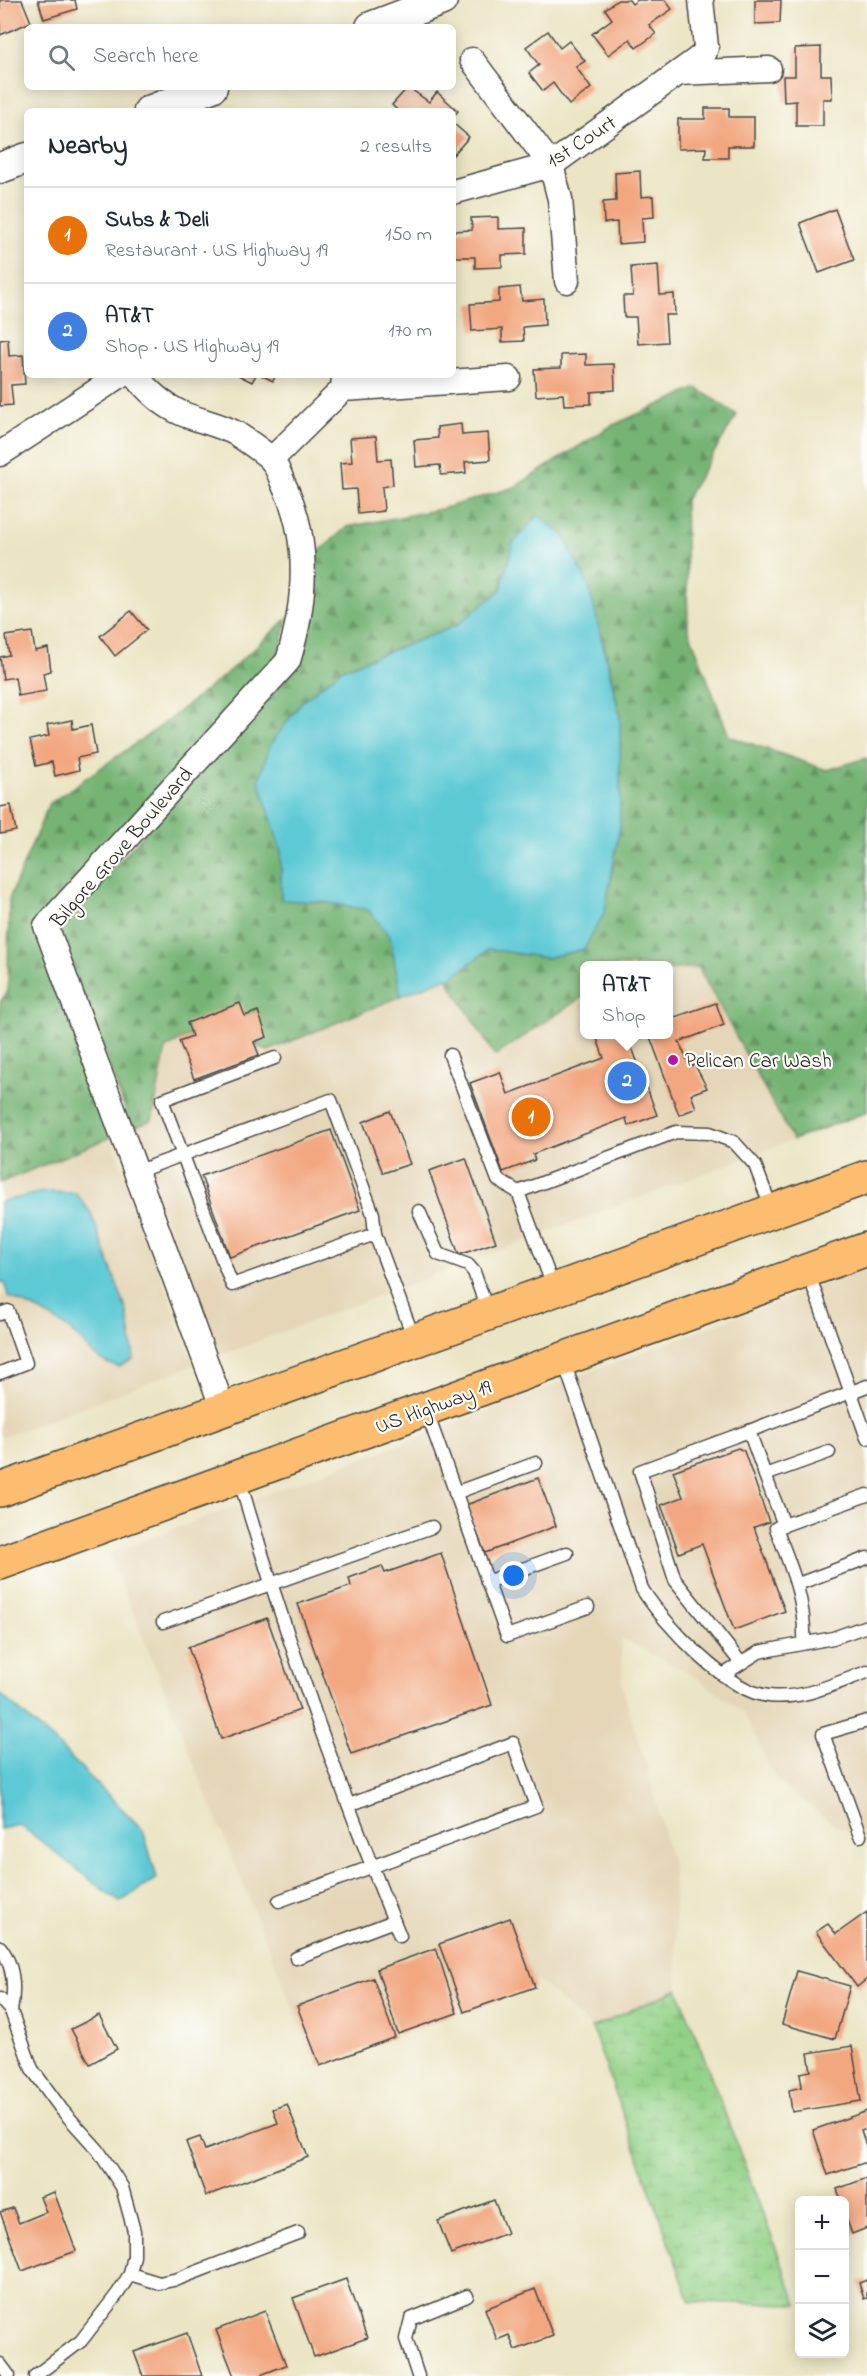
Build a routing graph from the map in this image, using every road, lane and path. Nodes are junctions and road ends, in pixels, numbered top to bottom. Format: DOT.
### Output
graph roads {
  1 [pos="442,0"];
  2 [pos="701,0"];
  3 [pos="379,24"];
  4 [pos="472,60"];
  5 [pos="687,67"];
  6 [pos="769,69"];
  7 [pos="204,90"];
  8 [pos="159,108"];
  9 [pos="24,159"];
  10 [pos="551,165"];
  11 [pos="0,168"];
  12 [pos="456,191"];
  13 [pos="567,282"];
  14 [pos="116,378"];
  15 [pos="137,378"];
  16 [pos="509,378"];
  17 [pos="344,382"];
  18 [pos="0,454"];
  19 [pos="272,459"];
  20 [pos="450,1055"];
  21 [pos="275,1058"];
  22 [pos="181,1155"];
  23 [pos="136,1172"];
  24 [pos="867,1177"];
  25 [pos="518,1192"];
  26 [pos="419,1211"];
  27 [pos="772,1211"];
  28 [pos="375,1234"];
  29 [pos="867,1249"];
  30 [pos="808,1271"];
  31 [pos="554,1290"];
  32 [pos="489,1313"];
  33 [pos="0,1314"];
  34 [pos="414,1341"];
  35 [pos="562,1358"];
  36 [pos="0,1373"];
  37 [pos="867,1386"];
  38 [pos="851,1392"];
  39 [pos="223,1409"];
  40 [pos="425,1409"];
  41 [pos="748,1431"];
  42 [pos="867,1438"];
  43 [pos="829,1452"];
  44 [pos="536,1462"];
  45 [pos="765,1475"];
  46 [pos="238,1477"];
  47 [pos="0,1490"];
  48 [pos="455,1493"];
  49 [pos="867,1495"];
  50 [pos="784,1526"];
  51 [pos="432,1527"];
  52 [pos="567,1553"];
  53 [pos="867,1558"];
  54 [pos="0,1563"];
  55 [pos="488,1582"];
  56 [pos="270,1584"];
  57 [pos="798,1584"];
  58 [pos="588,1607"];
  59 [pos="163,1622"];
  60 [pos="867,1626"];
  61 [pos="804,1643"];
  62 [pos="741,1663"];
  63 [pos="867,1672"];
  64 [pos="723,1675"];
  65 [pos="867,1720"];
  66 [pos="349,1805"];
  67 [pos="861,1836"];
  68 [pos="373,1866"];
  69 [pos="279,1901"];
  70 [pos="394,1921"];
  71 [pos="400,1936"];
  72 [pos="0,1947"];
  73 [pos="296,1958"];
  74 [pos="0,1999"];
  75 [pos="10,2011"];
  76 [pos="298,2233"];
  77 [pos="130,2274"];
  78 [pos="467,2296"];
  79 [pos="0,2364"];
  80 [pos="9,2376"];
  81 [pos="35,2376"];
  82 [pos="418,2376"];
  1 -- 3 [label="street"];
  2 -- 5 [label="street"];
  4 -- 10 [label="street"];
  5 -- 6 [label="street"];
  5 -- 10 [label="street, 1st Court"];
  7 -- 8 [label="street"];
  9 -- 11 [label="street"];
  10 -- 12 [label="street, 1st Court"];
  10 -- 13 [label="street"];
  14 -- 18 [label="street"];
  15 -- 19 [label="street"];
  16 -- 17 [label="street"];
  17 -- 19 [label="street"];
  19 -- 23 [label="street, Bilgore Grove Boulevard"];
  20 -- 25 [label="lane"];
  21 -- 22 [label="lane"];
  22 -- 23 [label="lane"];
  22 -- 28 [label="lane"];
  22 -- 28 [label="lane"];
  23 -- 39 [label="street, Bilgore Grove Boulevard"];
  24 -- 27 [label="highway"];
  25 -- 27 [label="lane"];
  25 -- 31 [label="lane"];
  26 -- 32 [label="lane"];
  27 -- 31 [label="highway"];
  28 -- 34 [label="lane"];
  29 -- 30 [label="highway, US Highway 19"];
  30 -- 35 [label="highway, US Highway 19"];
  30 -- 38 [label="lane"];
  31 -- 32 [label="highway"];
  32 -- 34 [label="highway"];
  33 -- 36 [label="lane"];
  34 -- 39 [label="highway"];
  35 -- 40 [label="highway, US Highway 19"];
  35 -- 64 [label="lane"];
  37 -- 38 [label="lane"];
  38 -- 41 [label="lane"];
  38 -- 42 [label="lane"];
  39 -- 47 [label="highway"];
  40 -- 46 [label="highway, US Highway 19"];
  40 -- 48 [label="lane"];
  41 -- 45 [label="lane"];
  41 -- 62 [label="lane"];
  43 -- 45 [label="lane"];
  44 -- 48 [label="lane"];
  45 -- 50 [label="lane"];
  46 -- 54 [label="highway, US Highway 19"];
  46 -- 56 [label="lane"];
  48 -- 55 [label="lane"];
  49 -- 50 [label="lane"];
  50 -- 57 [label="lane"];
  51 -- 56 [label="lane"];
  52 -- 55 [label="lane"];
  53 -- 57 [label="lane"];
  55 -- 58 [label="lane"];
  56 -- 59 [label="lane"];
  56 -- 66 [label="lane"];
  57 -- 61 [label="lane"];
  60 -- 61 [label="lane"];
  61 -- 62 [label="lane"];
  62 -- 64 [label="lane"];
  63 -- 64 [label="lane"];
  65 -- 67 [label="lane"];
  66 -- 68 [label="lane"];
  66 -- 68 [label="lane"];
  68 -- 69 [label="lane"];
  68 -- 70 [label="lane"];
  70 -- 71 [label="lane"];
  70 -- 73 [label="lane"];
  72 -- 75 [label="lane"];
  74 -- 75 [label="lane"];
  75 -- 77 [label="lane"];
  76 -- 77 [label="lane"];
  77 -- 81 [label="lane"];
  78 -- 82 [label="lane"];
  79 -- 80 [label="lane"];
}
